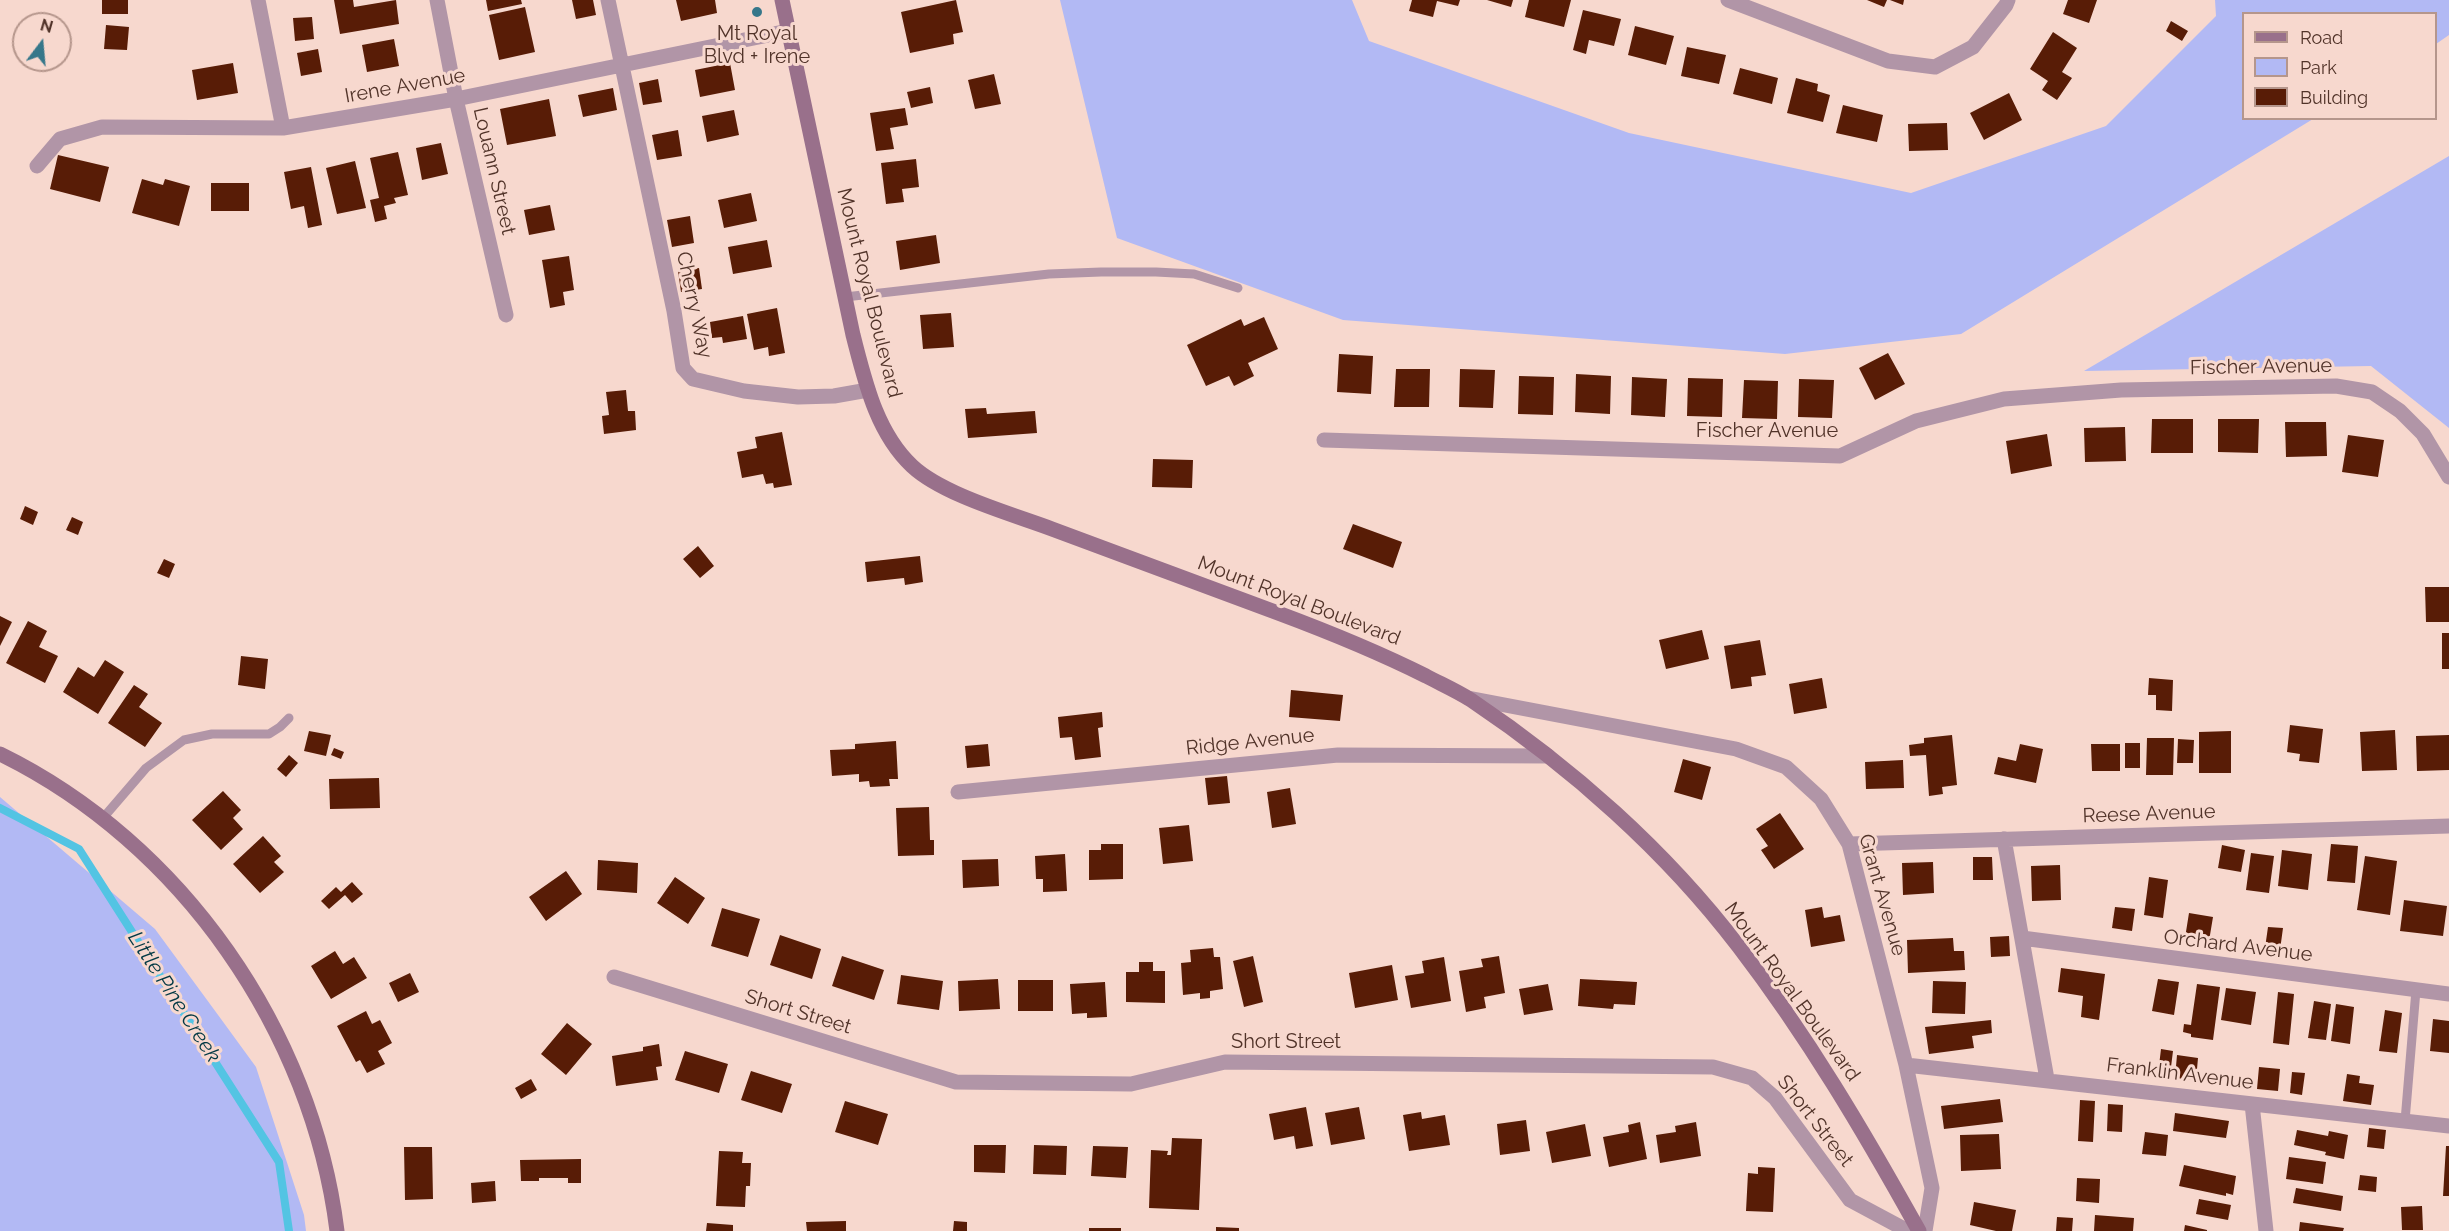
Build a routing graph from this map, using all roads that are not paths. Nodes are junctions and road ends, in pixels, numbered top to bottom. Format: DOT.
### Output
graph roads {
  1 [pos="258,0"];
  2 [pos="437,0"];
  3 [pos="608,0"];
  4 [pos="782,0"];
  5 [pos="1728,0"];
  6 [pos="2008,0"];
  7 [pos="788,31"];
  8 [pos="620,64"];
  9 [pos="456,99"];
  10 [pos="283,128"];
  11 [pos="37,166"];
  12 [pos="1238,288"];
  13 [pos="845,297"];
  14 [pos="506,315"];
  15 [pos="868,390"];
  16 [pos="1324,440"];
  17 [pos="2449,477"];
  18 [pos="1468,698"];
  19 [pos="289,718"];
  20 [pos="0,754"];
  21 [pos="1548,756"];
  22 [pos="958,792"];
  23 [pos="103,818"];
  24 [pos="2449,826"];
  25 [pos="2004,839"];
  26 [pos="1849,844"];
  27 [pos="2022,938"];
  28 [pos="614,977"];
  29 [pos="2416,990"];
  30 [pos="2449,994"];
  31 [pos="1906,1065"];
  32 [pos="2047,1079"];
  33 [pos="2252,1104"];
  34 [pos="2405,1121"];
  35 [pos="2449,1126"];
  36 [pos="337,1231"];
  37 [pos="1908,1231"];
  38 [pos="1919,1231"];
  39 [pos="1925,1231"];
  40 [pos="2266,1231"];
  1 -- 10 [label="street"];
  2 -- 9 [label="street, Louann Street"];
  3 -- 8 [label="street, Cherry Way"];
  4 -- 7 [label="main road, Mount Royal Boulevard"];
  5 -- 6 [label="street"];
  7 -- 8 [label="street, Irene Avenue"];
  7 -- 13 [label="main road, Mount Royal Boulevard"];
  8 -- 9 [label="street, Irene Avenue"];
  8 -- 15 [label="street, Cherry Way"];
  9 -- 10 [label="street, Irene Avenue"];
  9 -- 14 [label="street, Louann Street"];
  10 -- 11 [label="street, Irene Avenue"];
  12 -- 13 [label="lane"];
  13 -- 15 [label="main road, Mount Royal Boulevard"];
  15 -- 18 [label="main road, Mount Royal Boulevard"];
  16 -- 17 [label="street, Fischer Avenue"];
  18 -- 21 [label="main road, Mount Royal Boulevard"];
  18 -- 26 [label="street, Grant Avenue"];
  19 -- 23 [label="lane"];
  20 -- 23 [label="main road"];
  21 -- 22 [label="street, Ridge Avenue"];
  21 -- 38 [label="main road, Mount Royal Boulevard"];
  23 -- 36 [label="main road"];
  24 -- 25 [label="street, Reese Avenue"];
  25 -- 26 [label="street, Reese Avenue"];
  25 -- 27 [label="street"];
  26 -- 31 [label="street, Grant Avenue"];
  27 -- 29 [label="street, Orchard Avenue"];
  27 -- 32 [label="street"];
  28 -- 37 [label="street, Short Street"];
  29 -- 30 [label="street, Orchard Avenue"];
  29 -- 34 [label="lane"];
  31 -- 32 [label="street, Franklin Avenue"];
  31 -- 39 [label="street, Grant Avenue"];
  32 -- 33 [label="street, Franklin Avenue"];
  33 -- 34 [label="street, Franklin Avenue"];
  33 -- 40 [label="street"];
  34 -- 35 [label="street, Franklin Avenue"];
}
